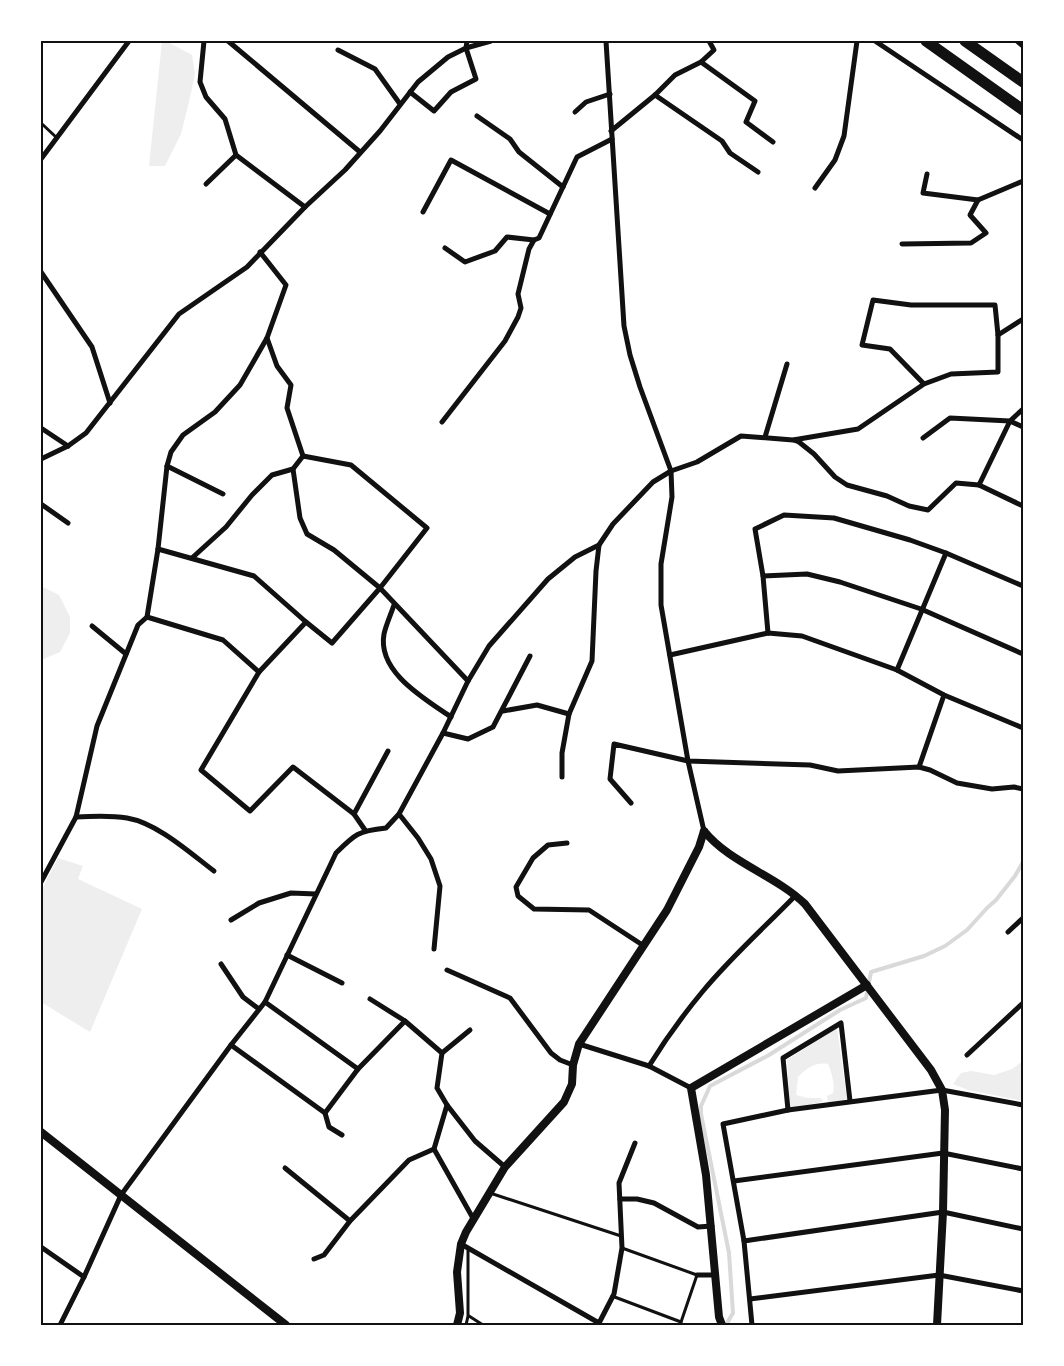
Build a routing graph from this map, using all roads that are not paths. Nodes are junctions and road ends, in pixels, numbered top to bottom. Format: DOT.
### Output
graph roads {
  1 [pos="129,41"];
  2 [pos="204,41"];
  3 [pos="228,41"];
  4 [pos="467,41"];
  5 [pos="491,41"];
  6 [pos="606,41"];
  7 [pos="709,41"];
  8 [pos="858,41"];
  9 [pos="875,41"];
  10 [pos="926,41"];
  11 [pos="965,41"];
  12 [pos="1017,41"];
  13 [pos="1023,46"];
  14 [pos="466,48"];
  15 [pos="338,50"];
  16 [pos="701,62"];
  17 [pos="1023,82"];
  18 [pos="410,92"];
  19 [pos="610,94"];
  20 [pos="655,95"];
  21 [pos="400,104"];
  22 [pos="1023,110"];
  23 [pos="574,112"];
  24 [pos="477,116"];
  25 [pos="41,123"];
  26 [pos="611,131"];
  27 [pos="56,138"];
  28 [pos="612,139"];
  29 [pos="1023,140"];
  30 [pos="773,142"];
  31 [pos="360,152"];
  32 [pos="236,155"];
  33 [pos="41,159"];
  34 [pos="758,172"];
  35 [pos="927,174"];
  36 [pos="1023,180"];
  37 [pos="206,184"];
  38 [pos="563,187"];
  39 [pos="815,188"];
  40 [pos="978,200"];
  41 [pos="305,207"];
  42 [pos="423,212"];
  43 [pos="550,214"];
  44 [pos="534,240"];
  45 [pos="902,244"];
  46 [pos="445,248"];
  47 [pos="260,252"];
  48 [pos="41,272"];
  49 [pos="1023,319"];
  50 [pos="998,335"];
  51 [pos="267,338"];
  52 [pos="787,364"];
  53 [pos="924,384"];
  54 [pos="110,404"];
  55 [pos="1023,409"];
  56 [pos="1010,421"];
  57 [pos="442,422"];
  58 [pos="1023,427"];
  59 [pos="41,428"];
  60 [pos="765,437"];
  61 [pos="923,438"];
  62 [pos="793,440"];
  63 [pos="68,446"];
  64 [pos="303,456"];
  65 [pos="41,459"];
  66 [pos="167,466"];
  67 [pos="293,469"];
  68 [pos="671,471"];
  69 [pos="979,485"];
  70 [pos="223,494"];
  71 [pos="41,504"];
  72 [pos="1023,506"];
  73 [pos="68,524"];
  74 [pos="600,545"];
  75 [pos="158,549"];
  76 [pos="946,553"];
  77 [pos="192,558"];
  78 [pos="763,576"];
  79 [pos="1023,586"];
  80 [pos="380,588"];
  81 [pos="394,605"];
  82 [pos="921,609"];
  83 [pos="147,617"];
  84 [pos="306,622"];
  85 [pos="92,626"];
  86 [pos="768,633"];
  87 [pos="126,654"];
  88 [pos="1023,654"];
  89 [pos="670,655"];
  90 [pos="530,656"];
  91 [pos="896,670"];
  92 [pos="259,672"];
  93 [pos="468,681"];
  94 [pos="944,695"];
  95 [pos="503,711"];
  96 [pos="569,714"];
  97 [pos="451,717"];
  98 [pos="1023,728"];
  99 [pos="443,734"];
  100 [pos="388,752"];
  101 [pos="688,761"];
  102 [pos="918,767"];
  103 [pos="562,777"];
  104 [pos="1023,790"];
  105 [pos="630,803"];
  106 [pos="354,814"];
  107 [pos="399,814"];
  108 [pos="76,817"];
  109 [pos="366,830"];
  110 [pos="704,830"];
  111 [pos="567,843"];
  112 [pos="214,870"];
  113 [pos="41,882"];
  114 [pos="316,894"];
  115 [pos="796,895"];
  116 [pos="1023,918"];
  117 [pos="230,920"];
  118 [pos="1008,932"];
  119 [pos="644,946"];
  120 [pos="434,949"];
  121 [pos="288,954"];
  122 [pos="221,964"];
  123 [pos="447,970"];
  124 [pos="342,983"];
  125 [pos="867,985"];
  126 [pos="370,999"];
  127 [pos="265,1002"];
  128 [pos="1023,1003"];
  129 [pos="259,1009"];
  130 [pos="405,1021"];
  131 [pos="470,1030"];
  132 [pos="579,1044"];
  133 [pos="231,1045"];
  134 [pos="442,1053"];
  135 [pos="967,1055"];
  136 [pos="574,1065"];
  137 [pos="649,1066"];
  138 [pos="358,1069"];
  139 [pos="691,1088"];
  140 [pos="942,1090"];
  141 [pos="850,1101"];
  142 [pos="1023,1105"];
  143 [pos="447,1106"];
  144 [pos="788,1110"];
  145 [pos="325,1113"];
  146 [pos="41,1132"];
  147 [pos="342,1135"];
  148 [pos="635,1143"];
  149 [pos="434,1149"];
  150 [pos="944,1153"];
  151 [pos="505,1167"];
  152 [pos="285,1168"];
  153 [pos="1023,1169"];
  154 [pos="734,1181"];
  155 [pos="490,1193"];
  156 [pos="121,1195"];
  157 [pos="620,1200"];
  158 [pos="943,1212"];
  159 [pos="474,1220"];
  160 [pos="350,1221"];
  161 [pos="712,1226"];
  162 [pos="1023,1229"];
  163 [pos="622,1236"];
  164 [pos="744,1240"];
  165 [pos="464,1246"];
  166 [pos="41,1247"];
  167 [pos="622,1248"];
  168 [pos="314,1259"];
  169 [pos="697,1274"];
  170 [pos="716,1275"];
  171 [pos="939,1275"];
  172 [pos="84,1276"];
  173 [pos="1023,1291"];
  174 [pos="612,1296"];
  175 [pos="750,1299"];
  176 [pos="468,1316"];
  177 [pos="681,1323"];
  178 [pos="598,1324"];
  179 [pos="60,1325"];
  180 [pos="286,1325"];
  181 [pos="457,1325"];
  182 [pos="466,1325"];
  183 [pos="483,1325"];
  184 [pos="722,1325"];
  185 [pos="752,1325"];
  186 [pos="937,1325"];
  1 -- 27 [label="street"];
  2 -- 32 [label="street"];
  3 -- 31 [label="street"];
  4 -- 14 [label="street"];
  5 -- 14 [label="street"];
  6 -- 19 [label="street"];
  7 -- 16 [label="street"];
  8 -- 39 [label="street"];
  9 -- 29 [label="street"];
  10 -- 22 [label="highway"];
  11 -- 17 [label="highway"];
  12 -- 13 [label="street"];
  14 -- 18 [label="street"];
  14 -- 18 [label="street"];
  15 -- 21 [label="street"];
  16 -- 20 [label="street"];
  16 -- 30 [label="street"];
  18 -- 21 [label="street"];
  19 -- 23 [label="street"];
  19 -- 26 [label="street"];
  20 -- 26 [label="street"];
  20 -- 34 [label="street"];
  21 -- 31 [label="street"];
  24 -- 38 [label="street"];
  25 -- 27 [label="lane"];
  26 -- 28 [label="street"];
  27 -- 33 [label="street"];
  28 -- 38 [label="street"];
  28 -- 68 [label="street"];
  31 -- 41 [label="street"];
  32 -- 37 [label="street"];
  32 -- 41 [label="street"];
  35 -- 40 [label="street"];
  36 -- 40 [label="street"];
  38 -- 43 [label="street"];
  40 -- 45 [label="street"];
  41 -- 47 [label="street"];
  42 -- 43 [label="street"];
  43 -- 44 [label="street"];
  44 -- 46 [label="street"];
  44 -- 57 [label="street"];
  47 -- 51 [label="street"];
  47 -- 54 [label="street"];
  48 -- 54 [label="street"];
  49 -- 50 [label="street"];
  50 -- 53 [label="street"];
  50 -- 53 [label="street"];
  51 -- 64 [label="street"];
  51 -- 66 [label="street"];
  52 -- 60 [label="street"];
  53 -- 62 [label="street"];
  54 -- 63 [label="street"];
  55 -- 56 [label="street"];
  56 -- 58 [label="street"];
  56 -- 61 [label="street"];
  56 -- 69 [label="street"];
  59 -- 63 [label="street"];
  60 -- 62 [label="street"];
  60 -- 68 [label="street"];
  62 -- 69 [label="street"];
  63 -- 65 [label="street"];
  64 -- 67 [label="street"];
  64 -- 80 [label="street"];
  66 -- 70 [label="street"];
  66 -- 75 [label="street"];
  67 -- 77 [label="street"];
  67 -- 80 [label="street"];
  68 -- 74 [label="street"];
  68 -- 89 [label="street"];
  69 -- 72 [label="street"];
  71 -- 73 [label="street"];
  74 -- 93 [label="street"];
  74 -- 96 [label="street"];
  75 -- 77 [label="street"];
  75 -- 83 [label="street"];
  76 -- 78 [label="street"];
  76 -- 79 [label="street"];
  76 -- 82 [label="street"];
  77 -- 84 [label="street"];
  78 -- 82 [label="street"];
  78 -- 86 [label="street"];
  80 -- 81 [label="street"];
  80 -- 84 [label="street"];
  81 -- 93 [label="street"];
  81 -- 97 [label="street"];
  82 -- 88 [label="street"];
  82 -- 91 [label="street"];
  83 -- 87 [label="street"];
  83 -- 92 [label="street"];
  84 -- 92 [label="street"];
  85 -- 87 [label="street"];
  86 -- 89 [label="street"];
  86 -- 91 [label="street"];
  87 -- 108 [label="street"];
  89 -- 101 [label="street"];
  90 -- 95 [label="street"];
  91 -- 94 [label="street"];
  92 -- 106 [label="street"];
  93 -- 97 [label="street"];
  94 -- 98 [label="street"];
  94 -- 102 [label="street"];
  95 -- 96 [label="street"];
  95 -- 99 [label="street"];
  96 -- 103 [label="street"];
  97 -- 99 [label="street"];
  99 -- 107 [label="street"];
  100 -- 106 [label="street"];
  101 -- 102 [label="street"];
  101 -- 105 [label="street"];
  101 -- 110 [label="street"];
  102 -- 104 [label="street"];
  106 -- 109 [label="street"];
  107 -- 109 [label="street"];
  107 -- 120 [label="street"];
  108 -- 112 [label="street"];
  108 -- 113 [label="street"];
  109 -- 114 [label="street"];
  110 -- 115 [label="street"];
  110 -- 119 [label="street"];
  111 -- 119 [label="street"];
  114 -- 117 [label="street"];
  114 -- 121 [label="street"];
  115 -- 125 [label="street"];
  115 -- 137 [label="street"];
  116 -- 118 [label="street"];
  119 -- 132 [label="street"];
  121 -- 124 [label="street"];
  121 -- 127 [label="street"];
  122 -- 129 [label="street"];
  123 -- 136 [label="street"];
  125 -- 139 [label="street"];
  125 -- 140 [label="street"];
  126 -- 130 [label="street"];
  127 -- 129 [label="street"];
  127 -- 138 [label="street"];
  128 -- 135 [label="street"];
  129 -- 133 [label="street"];
  130 -- 134 [label="street"];
  130 -- 138 [label="street"];
  131 -- 134 [label="street"];
  132 -- 136 [label="street"];
  132 -- 137 [label="street"];
  133 -- 145 [label="street"];
  133 -- 156 [label="street"];
  134 -- 143 [label="street"];
  136 -- 151 [label="street"];
  137 -- 139 [label="street"];
  138 -- 145 [label="street"];
  139 -- 161 [label="street"];
  140 -- 141 [label="street"];
  140 -- 142 [label="street"];
  140 -- 150 [label="street"];
  141 -- 144 [label="street"];
  141 -- 144 [label="street"];
  143 -- 149 [label="street"];
  143 -- 151 [label="street"];
  144 -- 154 [label="street"];
  145 -- 147 [label="street"];
  146 -- 156 [label="street"];
  148 -- 157 [label="street"];
  149 -- 159 [label="street"];
  149 -- 160 [label="street"];
  150 -- 153 [label="street"];
  150 -- 154 [label="street"];
  150 -- 158 [label="street"];
  151 -- 155 [label="street"];
  152 -- 160 [label="street"];
  154 -- 164 [label="street"];
  155 -- 159 [label="street"];
  155 -- 163 [label="lane"];
  156 -- 172 [label="street"];
  156 -- 180 [label="street"];
  157 -- 161 [label="street"];
  157 -- 163 [label="street"];
  158 -- 162 [label="street"];
  158 -- 164 [label="street"];
  158 -- 171 [label="street"];
  159 -- 165 [label="street"];
  160 -- 168 [label="street"];
  161 -- 170 [label="street"];
  163 -- 167 [label="street"];
  164 -- 175 [label="street"];
  165 -- 176 [label="lane"];
  165 -- 178 [label="street"];
  165 -- 181 [label="street"];
  166 -- 172 [label="street"];
  167 -- 169 [label="lane"];
  167 -- 174 [label="street"];
  169 -- 170 [label="street"];
  169 -- 177 [label="lane"];
  170 -- 184 [label="street"];
  171 -- 173 [label="street"];
  171 -- 175 [label="street"];
  171 -- 186 [label="street"];
  172 -- 179 [label="street"];
  174 -- 177 [label="lane"];
  174 -- 178 [label="street"];
  175 -- 185 [label="street"];
  176 -- 182 [label="lane"];
  176 -- 183 [label="lane"];
}
